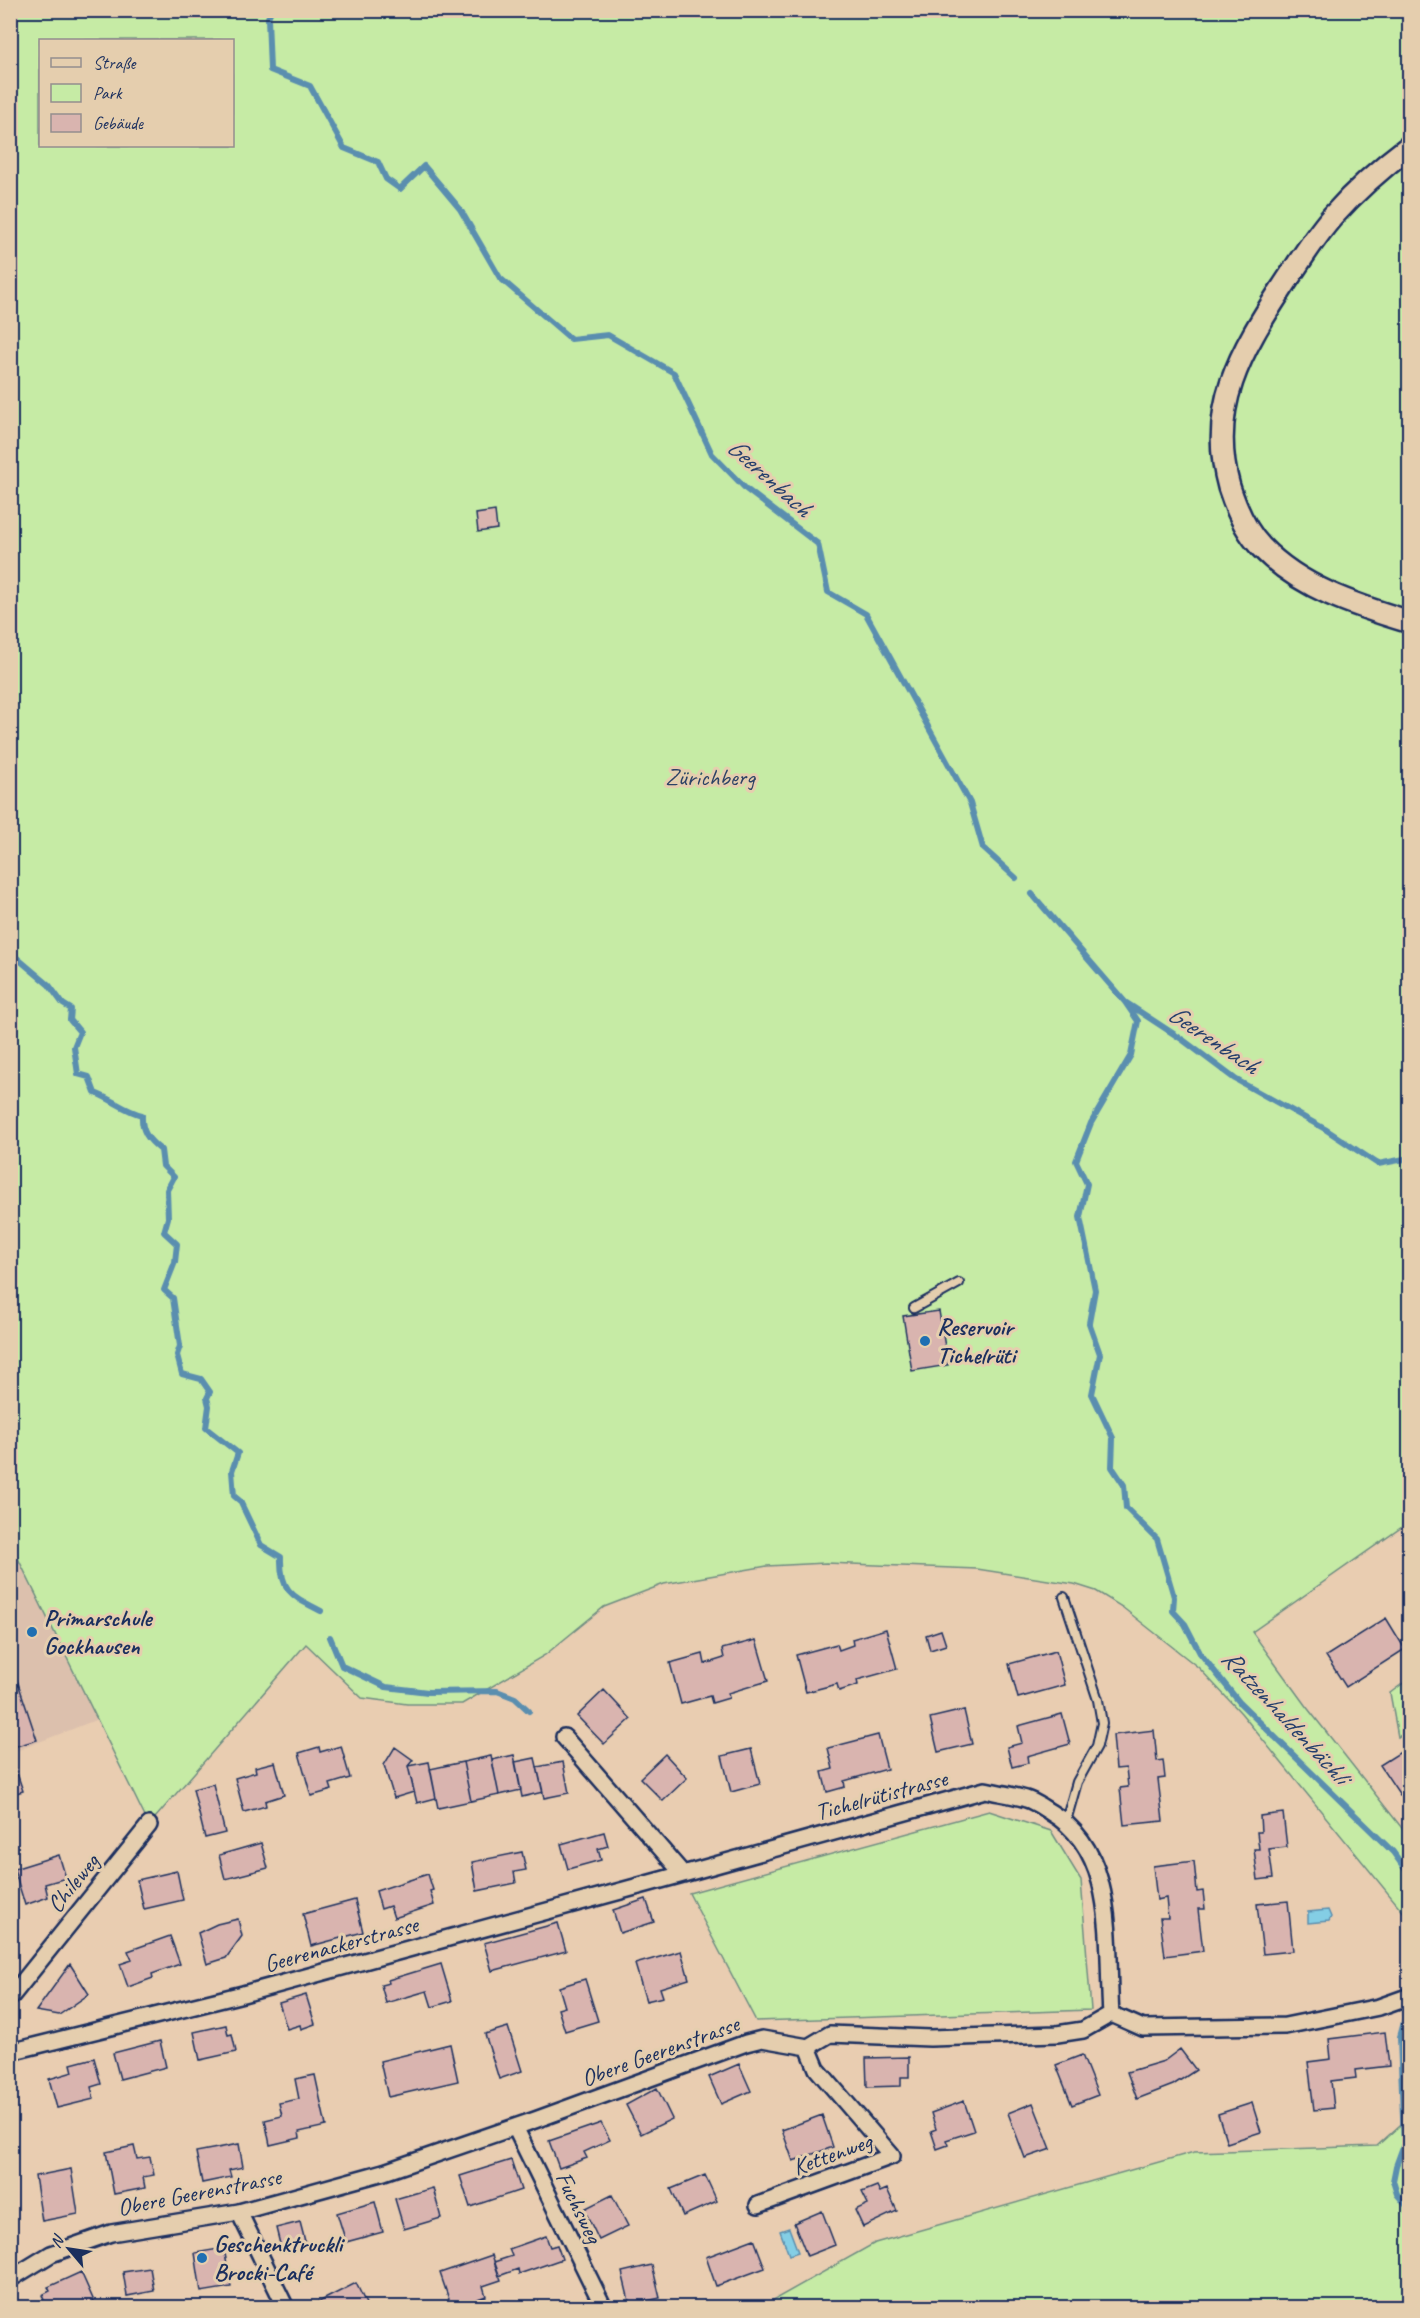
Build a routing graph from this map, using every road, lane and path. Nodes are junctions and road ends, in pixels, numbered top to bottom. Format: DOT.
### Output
graph roads {
  1 [pos="1410,146"];
  2 [pos="1410,622"];
  3 [pos="959,1283"];
  4 [pos="914,1308"];
  5 [pos="1064,1597"];
  6 [pos="564,1737"];
  7 [pos="1066,1821"];
  8 [pos="149,1825"];
  9 [pos="683,1874"];
  10 [pos="1410,1996"];
  11 [pos="10,1998"];
  12 [pos="1111,2014"];
  13 [pos="808,2047"];
  14 [pos="10,2052"];
  15 [pos="515,2127"];
  16 [pos="758,2205"];
  17 [pos="239,2212"];
  18 [pos="10,2279"];
  19 [pos="603,2306"];
  20 [pos="286,2307"];
  1 -- 2 [label="street"];
  3 -- 4 [label="lane"];
  5 -- 7 [label="lane"];
  6 -- 9 [label="street"];
  7 -- 9 [label="street, Tichelrütistrasse"];
  7 -- 12 [label="street, Tichelrütistrasse"];
  8 -- 11 [label="street, Chileweg"];
  9 -- 14 [label="street, Geerenackerstrasse"];
  10 -- 12 [label="street"];
  12 -- 13 [label="street"];
  13 -- 15 [label="street, Obere Geerenstrasse"];
  13 -- 16 [label="street, Kettenweg"];
  15 -- 17 [label="street, Obere Geerenstrasse"];
  15 -- 19 [label="street, Fuchsweg"];
  17 -- 18 [label="street, Obere Geerenstrasse"];
  17 -- 20 [label="street"];
}
